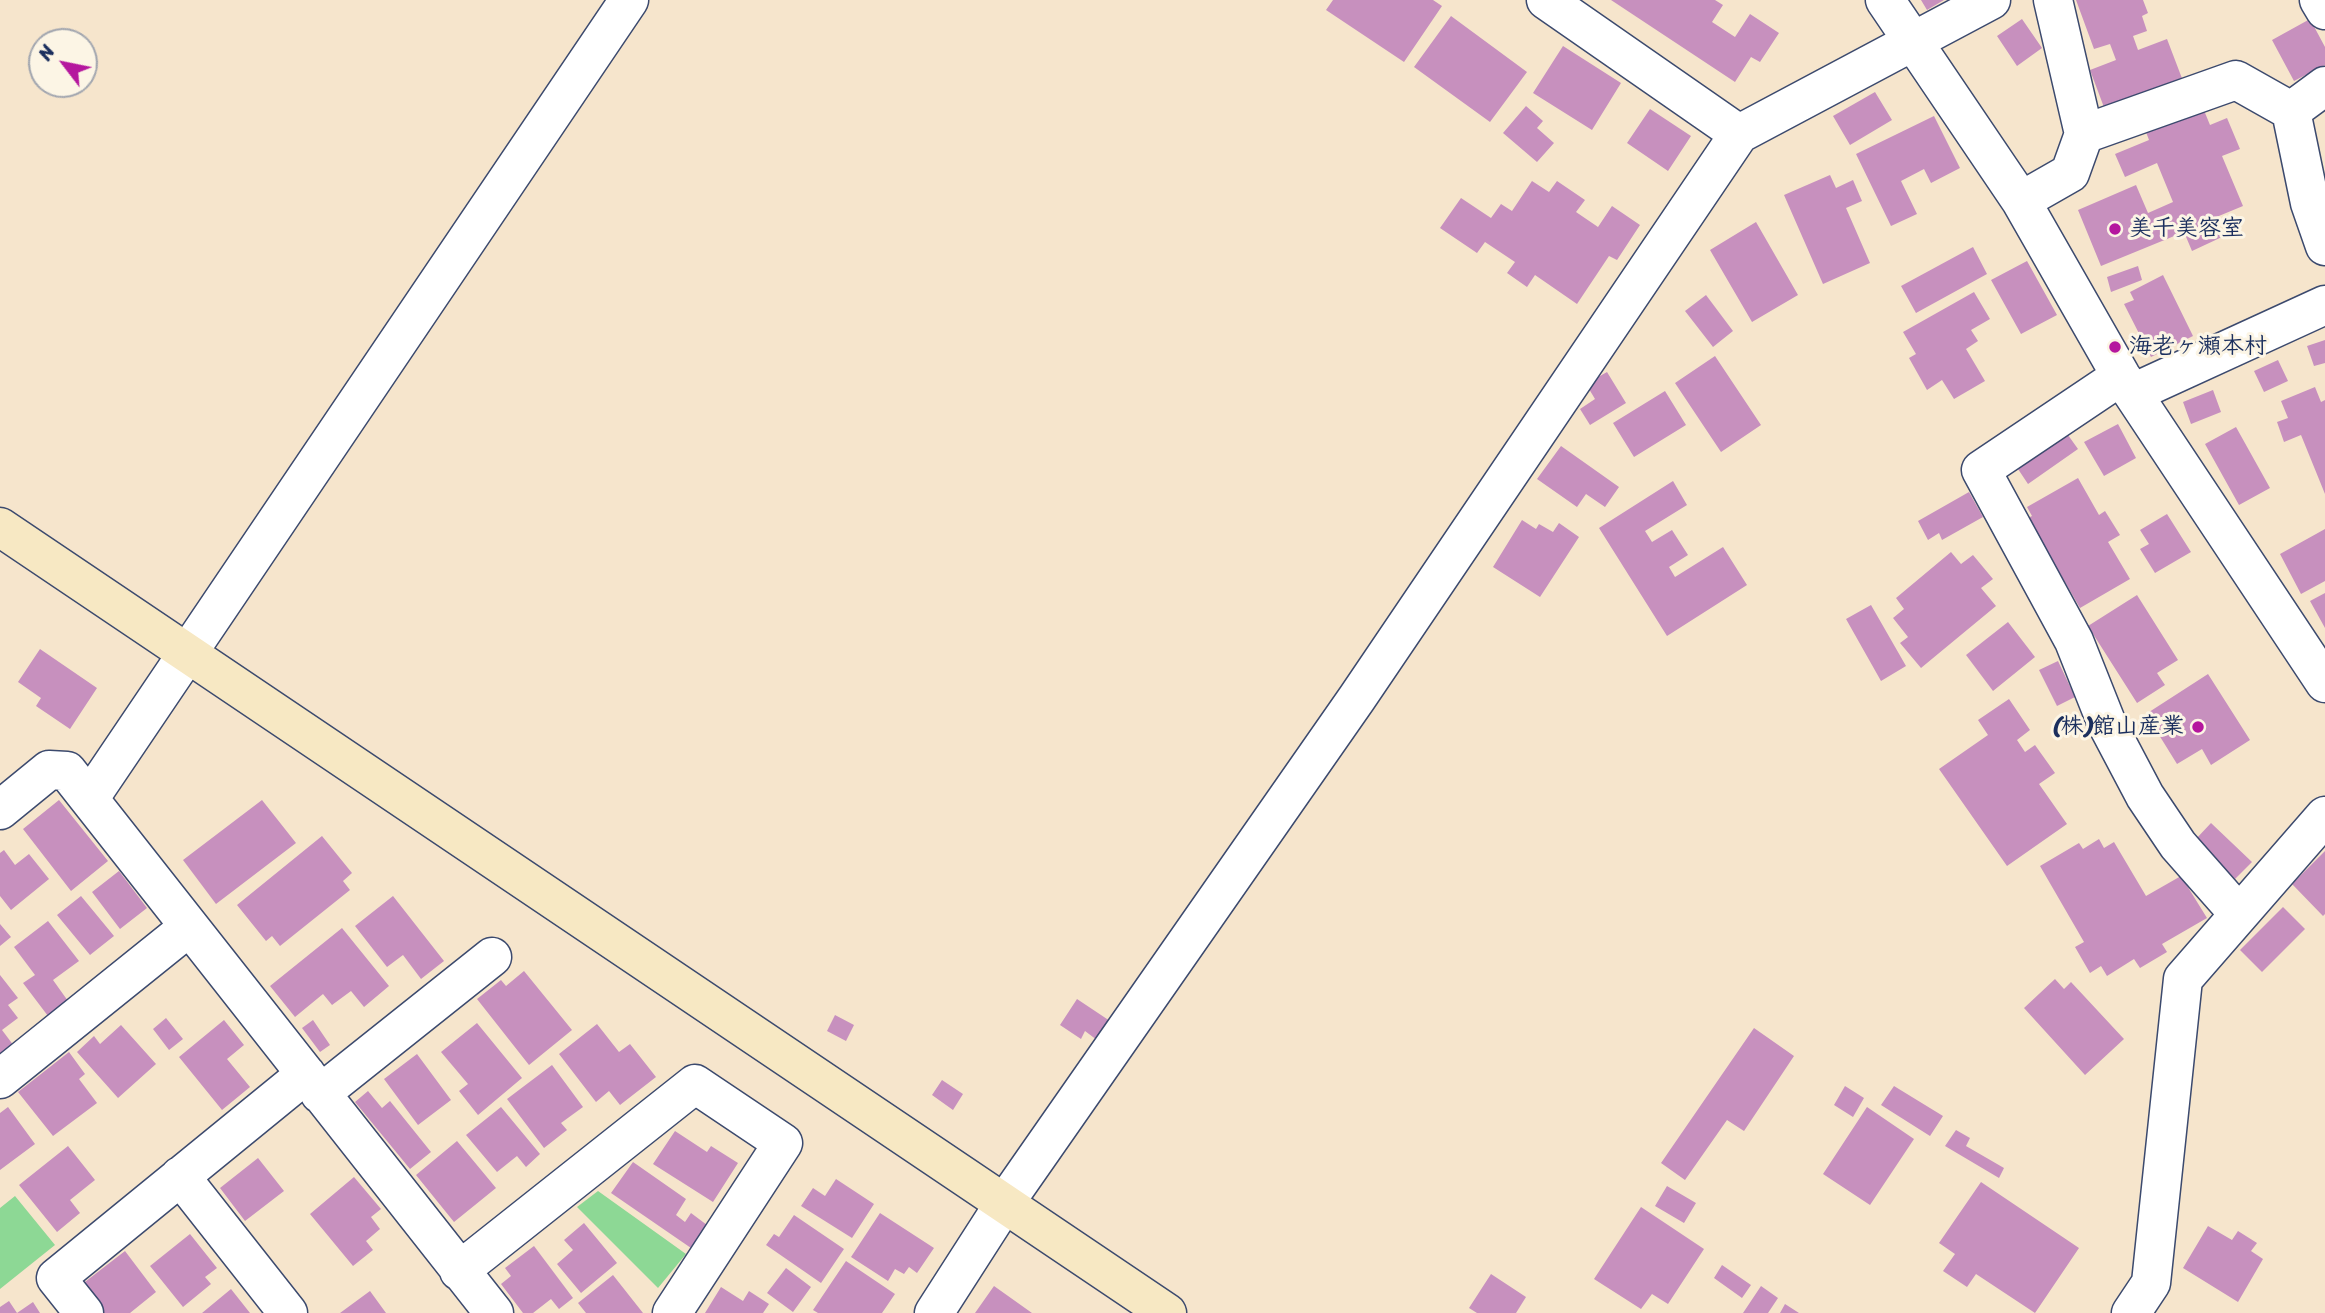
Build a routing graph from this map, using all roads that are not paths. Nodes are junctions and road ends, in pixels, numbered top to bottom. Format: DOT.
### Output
graph roads {
  1 [pos="629,0"];
  2 [pos="1546,0"];
  3 [pos="1885,0"];
  4 [pos="1991,0"];
  5 [pos="2053,0"];
  6 [pos="2319,0"];
  7 [pos="2325,10"];
  8 [pos="1914,39"];
  9 [pos="2325,86"];
  10 [pos="2291,111"];
  11 [pos="1739,134"];
  12 [pos="2084,134"];
  13 [pos="2021,201"];
  14 [pos="2325,246"];
  15 [pos="2325,305"];
  16 [pos="2127,384"];
  17 [pos="0,527"];
  18 [pos="187,654"];
  19 [pos="2325,683"];
  20 [pos="89,799"];
  21 [pos="0,810"];
  22 [pos="2325,816"];
  23 [pos="2238,913"];
  24 [pos="189,927"];
  25 [pos="492,957"];
  26 [pos="0,1079"];
  27 [pos="313,1084"];
  28 [pos="180,1176"];
  29 [pos="1004,1204"];
  30 [pos="459,1271"];
  31 [pos="84,1313"];
  32 [pos="288,1313"];
  33 [pos="494,1313"];
  34 [pos="673,1313"];
  35 [pos="935,1313"];
  36 [pos="1167,1313"];
  37 [pos="2131,1313"];
  1 -- 18 [label="street"];
  2 -- 11 [label="street"];
  3 -- 8 [label="street"];
  4 -- 8 [label="street"];
  5 -- 12 [label="street"];
  6 -- 7 [label="street"];
  8 -- 11 [label="street"];
  8 -- 13 [label="street"];
  9 -- 10 [label="street"];
  10 -- 12 [label="street"];
  10 -- 14 [label="street"];
  11 -- 29 [label="street"];
  12 -- 13 [label="street"];
  13 -- 16 [label="street"];
  15 -- 16 [label="street"];
  16 -- 19 [label="street"];
  16 -- 23 [label="street"];
  17 -- 18 [label="street"];
  18 -- 20 [label="street"];
  18 -- 29 [label="street"];
  20 -- 21 [label="street"];
  20 -- 24 [label="street"];
  22 -- 23 [label="street"];
  23 -- 37 [label="street"];
  24 -- 26 [label="street"];
  24 -- 27 [label="street"];
  25 -- 27 [label="street"];
  27 -- 28 [label="street"];
  27 -- 30 [label="street"];
  28 -- 31 [label="street"];
  28 -- 32 [label="street"];
  29 -- 35 [label="street"];
  29 -- 36 [label="street"];
  30 -- 33 [label="street"];
  30 -- 34 [label="street"];
}
